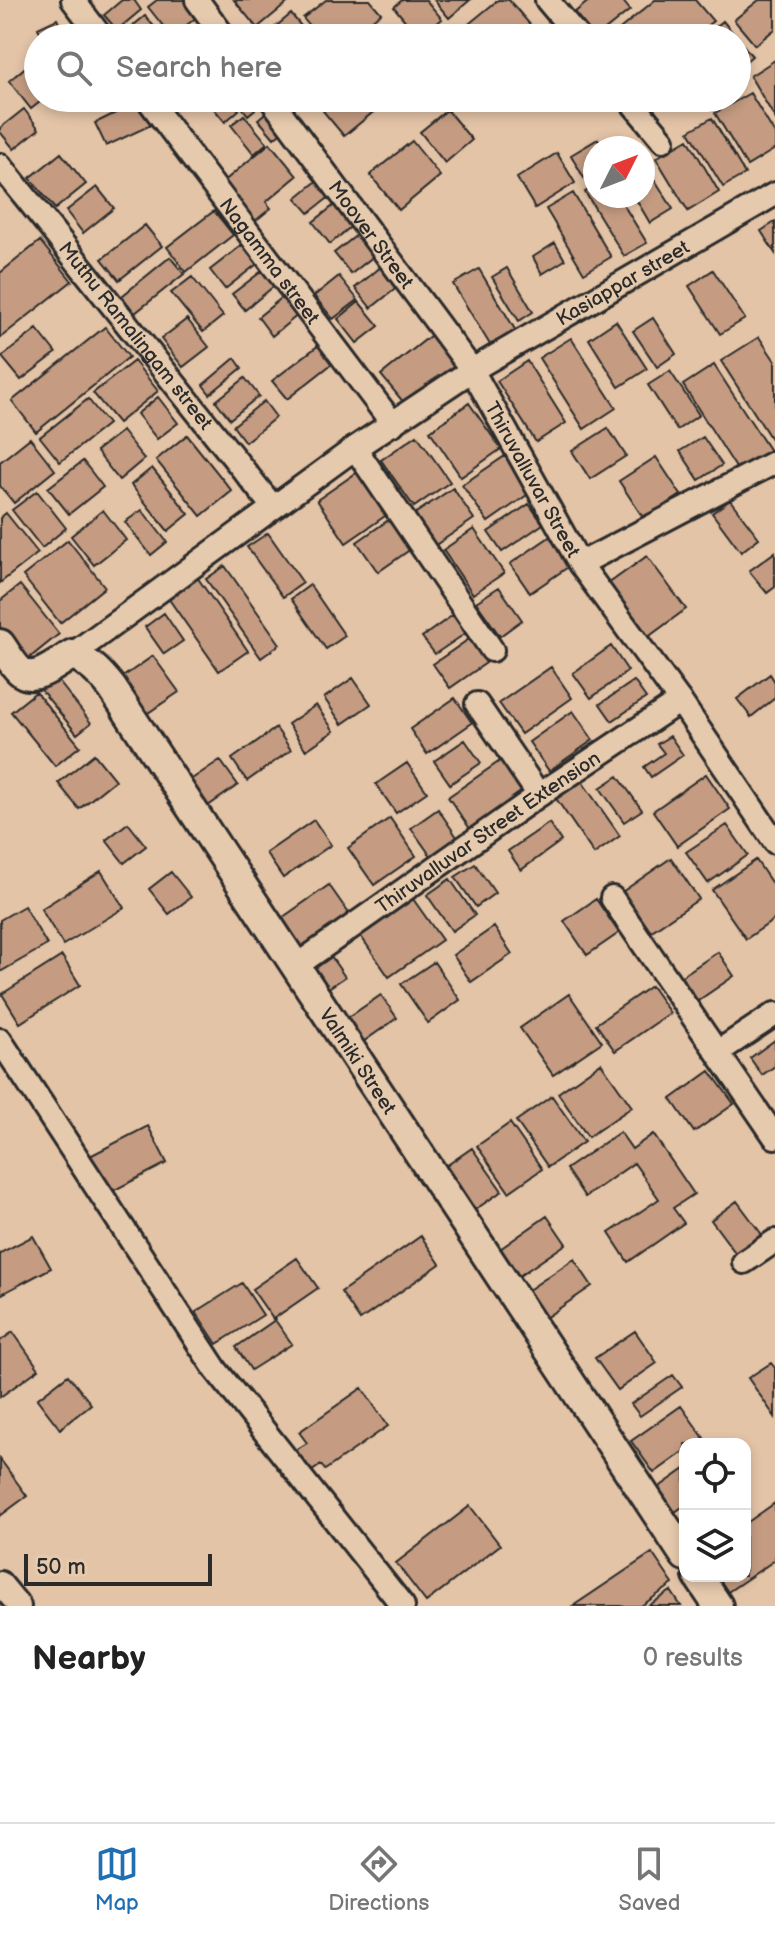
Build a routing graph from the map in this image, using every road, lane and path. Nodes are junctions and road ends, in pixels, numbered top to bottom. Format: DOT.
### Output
graph roads {
  1 [pos="73,0"];
  2 [pos="197,0"];
  3 [pos="547,0"];
  4 [pos="91,24"];
  5 [pos="215,24"];
  6 [pos="567,24"];
  7 [pos="158,112"];
  8 [pos="280,112"];
  9 [pos="640,112"];
  10 [pos="663,140"];
  11 [pos="0,165"];
  12 [pos="775,194"];
  13 [pos="472,370"];
  14 [pos="393,424"];
  15 [pos="355,448"];
  16 [pos="775,462"];
  17 [pos="273,507"];
  18 [pos="580,564"];
  19 [pos="0,644"];
  20 [pos="492,650"];
  21 [pos="73,654"];
  22 [pos="680,701"];
  23 [pos="477,704"];
  24 [pos="539,795"];
  25 [pos="775,842"];
  26 [pos="612,898"];
  27 [pos="296,966"];
  28 [pos="775,1014"];
  29 [pos="0,1040"];
  30 [pos="718,1052"];
  31 [pos="775,1137"];
  32 [pos="775,1241"];
  33 [pos="744,1262"];
  34 [pos="679,1547"];
  35 [pos="702,1582"];
  36 [pos="0,1583"];
  37 [pos="19,1606"];
  38 [pos="403,1606"];
  39 [pos="718,1606"];
  1 -- 4 [label="street"];
  2 -- 5 [label="street"];
  3 -- 6 [label="street"];
  7 -- 14 [label="street, Nagamma street"];
  8 -- 13 [label="street, Moover Street"];
  9 -- 10 [label="street"];
  11 -- 17 [label="street, Muthu Ramalingam street"];
  12 -- 13 [label="street, Kasiappar street"];
  13 -- 14 [label="street, Kasiappar street"];
  13 -- 18 [label="street, Thiruvalluvar Street"];
  14 -- 15 [label="street, Kasiappar street"];
  15 -- 17 [label="street, Kasiappar street"];
  15 -- 20 [label="street"];
  16 -- 18 [label="street, Thiruvalluvar Street"];
  17 -- 21 [label="street, Kasiappar street"];
  18 -- 22 [label="street"];
  19 -- 21 [label="street"];
  21 -- 27 [label="street, Valmiki Street"];
  22 -- 24 [label="street, Thiruvalluvar Street Extension"];
  22 -- 25 [label="street"];
  23 -- 24 [label="street"];
  24 -- 27 [label="street, Thiruvalluvar Street Extension"];
  26 -- 30 [label="street"];
  27 -- 34 [label="street, Valmiki Street"];
  28 -- 30 [label="street"];
  29 -- 38 [label="street"];
  30 -- 31 [label="street"];
  32 -- 33 [label="street"];
  35 -- 39 [label="street"];
  36 -- 37 [label="street"];
}
